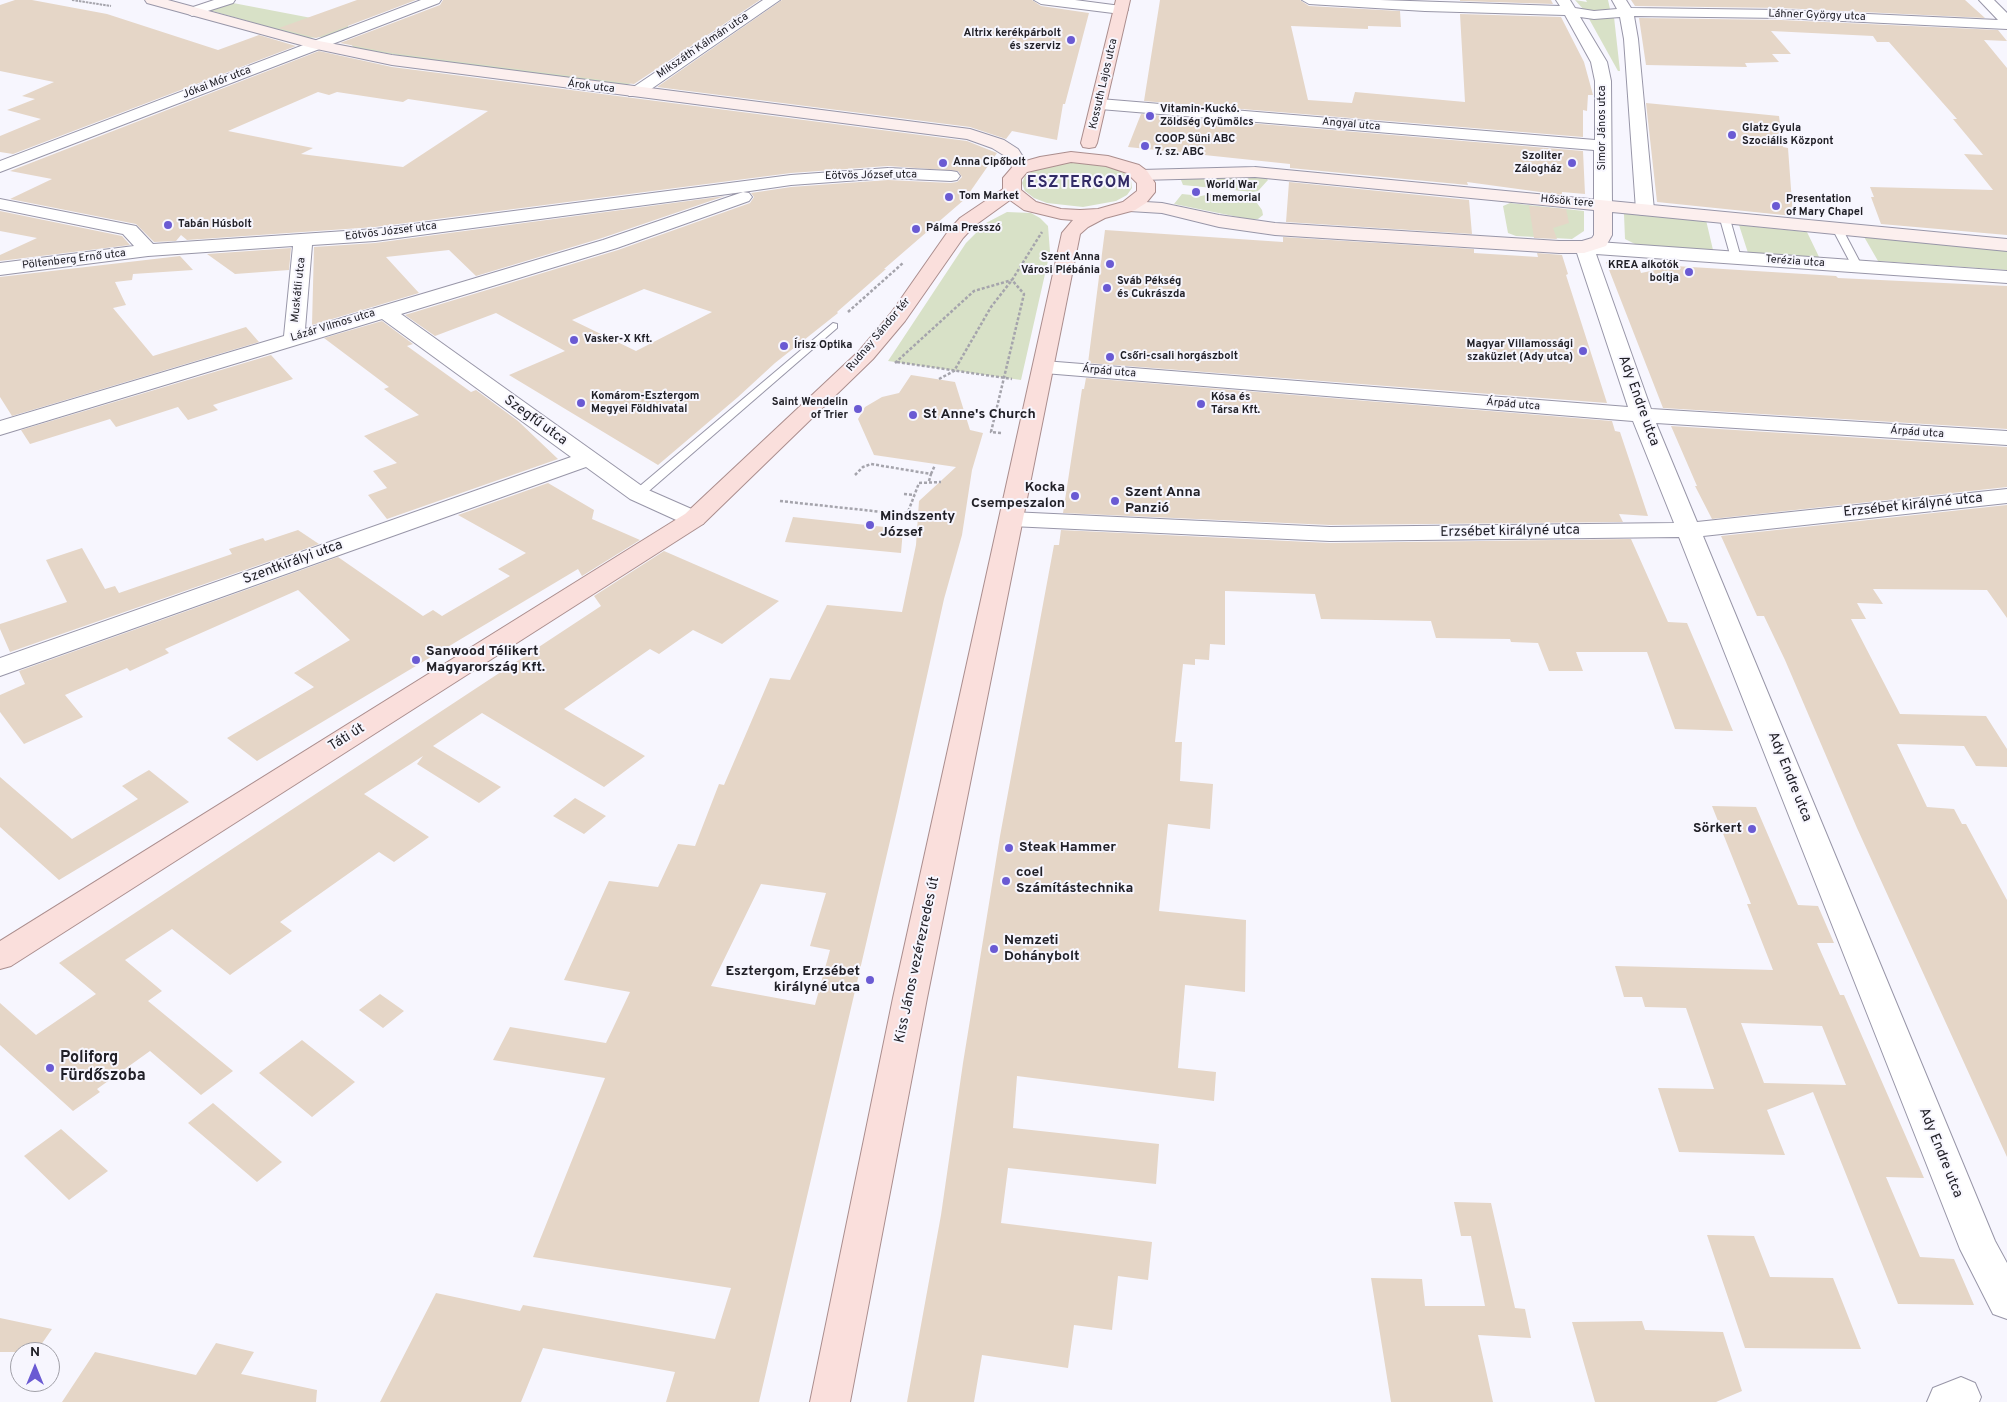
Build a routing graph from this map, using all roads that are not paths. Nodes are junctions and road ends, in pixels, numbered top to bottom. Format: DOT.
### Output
graph roads {
  1 [pos="152,0"];
  2 [pos="228,0"];
  3 [pos="434,0"];
  4 [pos="773,0"];
  5 [pos="1041,0"];
  6 [pos="1309,0"];
  7 [pos="1986,0"];
  8 [pos="1122,5"];
  9 [pos="1566,6"];
  10 [pos="1622,6"];
  11 [pos="192,12"];
  12 [pos="2007,21"];
  13 [pos="2007,24"];
  14 [pos="317,45"];
  15 [pos="634,93"];
  16 [pos="1100,104"];
  17 [pos="1089,144"];
  18 [pos="1602,146"];
  19 [pos="1012,153"];
  20 [pos="1063,158"];
  21 [pos="1108,160"];
  22 [pos="0,167"];
  23 [pos="1021,168"];
  24 [pos="1141,175"];
  25 [pos="951,176"];
  26 [pos="791,180"];
  27 [pos="1012,191"];
  28 [pos="0,204"];
  29 [pos="990,206"];
  30 [pos="1129,206"];
  31 [pos="1603,206"];
  32 [pos="1037,208"];
  33 [pos="1645,210"];
  34 [pos="1099,214"];
  35 [pos="1725,218"];
  36 [pos="667,224"];
  37 [pos="1838,230"];
  38 [pos="1071,233"];
  39 [pos="303,242"];
  40 [pos="2007,245"];
  41 [pos="1584,247"];
  42 [pos="148,250"];
  43 [pos="1736,258"];
  44 [pos="1857,266"];
  45 [pos="0,269"];
  46 [pos="2007,277"];
  47 [pos="384,311"];
  48 [pos="833,326"];
  49 [pos="294,338"];
  50 [pos="1042,375"];
  51 [pos="1642,415"];
  52 [pos="0,428"];
  53 [pos="2007,438"];
  54 [pos="586,459"];
  55 [pos="638,494"];
  56 [pos="2007,496"];
  57 [pos="694,519"];
  58 [pos="1011,519"];
  59 [pos="1689,530"];
  60 [pos="0,667"];
  61 [pos="0,957"];
  62 [pos="2007,1302"];
  63 [pos="830,1402"];
  1 -- 11 [label="main road, Árok utca"];
  2 -- 11 [label="street"];
  3 -- 14 [label="street, Jókai Mór utca"];
  4 -- 15 [label="street, Mikszáth Kálmán utca"];
  5 -- 8 [label="street"];
  6 -- 9 [label="street, Láhner György utca"];
  7 -- 12 [label="street"];
  8 -- 16 [label="main road, Kossuth Lajos utca"];
  9 -- 10 [label="street, Láhner György utca"];
  9 -- 18 [label="street, Simor János utca"];
  10 -- 13 [label="street, Láhner György utca"];
  10 -- 33 [label="street"];
  11 -- 14 [label="main road, Árok utca"];
  14 -- 15 [label="main road, Árok utca"];
  14 -- 22 [label="street, Jókai Mór utca"];
  15 -- 19 [label="main road, Árok utca"];
  16 -- 17 [label="main road, Kossuth Lajos utca"];
  16 -- 18 [label="street, Angyal utca"];
  17 -- 20 [label="main road"];
  17 -- 21 [label="main road, Kossuth Lajos utca"];
  18 -- 31 [label="street, Simor János utca"];
  19 -- 20 [label="main road"];
  19 -- 23 [label="main road"];
  20 -- 21 [label="main road"];
  20 -- 23 [label="main road"];
  21 -- 24 [label="main road"];
  23 -- 27 [label="main road"];
  24 -- 30 [label="main road"];
  24 -- 31 [label="main road, Hősök tere"];
  25 -- 26 [label="street, Eötvös József utca"];
  26 -- 36 [label="street, Eötvös József utca"];
  26 -- 39 [label="street, Eötvös József utca"];
  27 -- 29 [label="main road, Rudnay Sándor tér"];
  27 -- 32 [label="main road"];
  28 -- 42 [label="street"];
  29 -- 32 [label="main road"];
  29 -- 57 [label="main road, Rudnay Sándor tér"];
  30 -- 34 [label="main road"];
  30 -- 41 [label="main road"];
  31 -- 33 [label="main road"];
  31 -- 41 [label="main road, Hősök tere"];
  32 -- 34 [label="main road"];
  32 -- 38 [label="main road"];
  33 -- 35 [label="main road"];
  34 -- 38 [label="main road"];
  35 -- 37 [label="main road"];
  35 -- 43 [label="lane"];
  36 -- 47 [label="street, Lázár Vilmos utca"];
  37 -- 40 [label="main road"];
  37 -- 44 [label="lane"];
  38 -- 50 [label="main road"];
  39 -- 42 [label="street, Eötvös József utca"];
  39 -- 49 [label="street, Muskátli utca"];
  41 -- 43 [label="street, Terézia utca"];
  41 -- 51 [label="street, Ady Endre utca"];
  42 -- 45 [label="street, Pöltenberg Ernő utca"];
  43 -- 44 [label="street, Terézia utca"];
  44 -- 46 [label="street, Terézia utca"];
  47 -- 49 [label="street, Lázár Vilmos utca"];
  47 -- 54 [label="street, Szegfű utca"];
  48 -- 55 [label="lane"];
  49 -- 52 [label="street, Lázár Vilmos utca"];
  50 -- 51 [label="street, Árpád utca"];
  50 -- 58 [label="main road"];
  51 -- 53 [label="street, Árpád utca"];
  51 -- 59 [label="street, Ady Endre utca"];
  54 -- 55 [label="street, Szegfű utca"];
  54 -- 60 [label="street, Szentkirályi utca"];
  55 -- 57 [label="street, Szegfű utca"];
  56 -- 59 [label="street, Erzsébet királyné utca"];
  57 -- 61 [label="main road, Táti út"];
  58 -- 59 [label="street, Erzsébet királyné utca"];
  58 -- 63 [label="main road, Kiss János vezérezredes út"];
  59 -- 62 [label="street, Ady Endre utca"];
}
